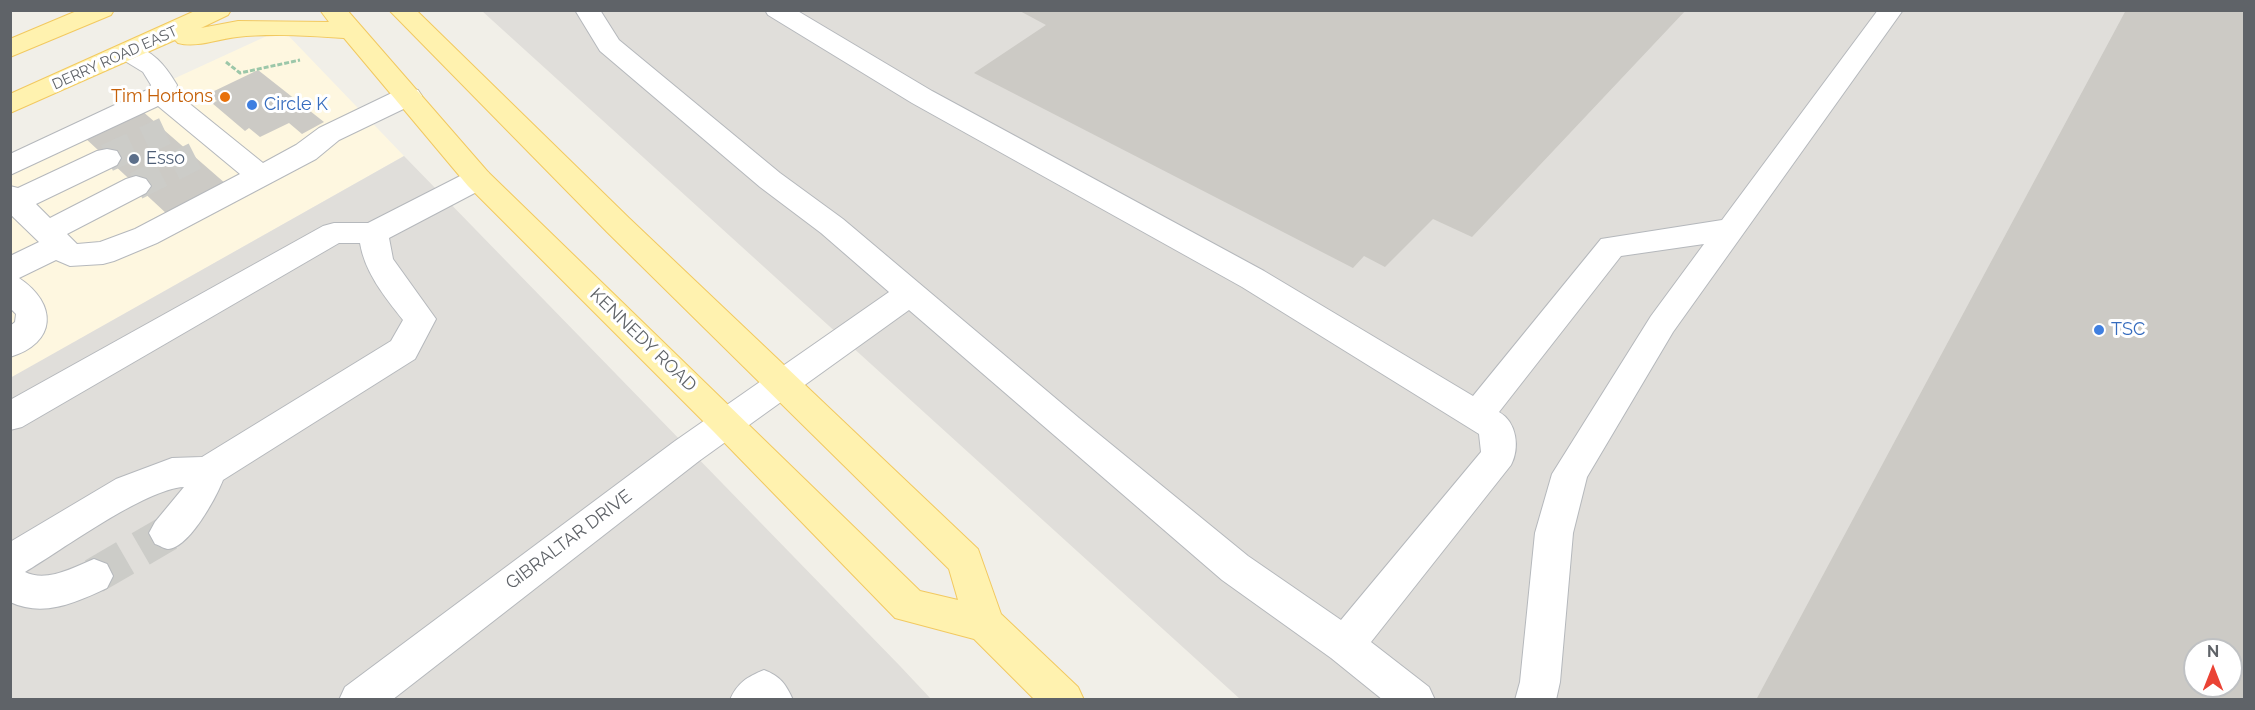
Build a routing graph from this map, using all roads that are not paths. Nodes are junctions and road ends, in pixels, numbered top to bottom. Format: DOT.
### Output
graph roads {
  1 [pos="102,10"];
  2 [pos="219,10"];
  3 [pos="332,10"];
  4 [pos="401,10"];
  5 [pos="587,10"];
  6 [pos="777,10"];
  7 [pos="1891,10"];
  8 [pos="352,31"];
  9 [pos="10,49"];
  10 [pos="135,49"];
  11 [pos="161,94"];
  12 [pos="408,96"];
  13 [pos="10,105"];
  14 [pos="192,119"];
  15 [pos="165,131"];
  16 [pos="221,143"];
  17 [pos="195,156"];
  18 [pos="107,158"];
  19 [pos="10,166"];
  20 [pos="261,176"];
  21 [pos="478,179"];
  22 [pos="136,186"];
  23 [pos="13,198"];
  24 [pos="1733,229"];
  25 [pos="373,233"];
  26 [pos="54,238"];
  27 [pos="10,270"];
  28 [pos="10,287"];
  29 [pos="910,293"];
  30 [pos="10,345"];
  31 [pos="782,383"];
  32 [pos="1477,415"];
  33 [pos="10,417"];
  34 [pos="726,422"];
  35 [pos="208,471"];
  36 [pos="168,533"];
  37 [pos="10,562"];
  38 [pos="94,576"];
  39 [pos="10,583"];
  40 [pos="985,624"];
  41 [pos="1345,645"];
  42 [pos="358,699"];
  43 [pos="750,699"];
  44 [pos="773,699"];
  45 [pos="1064,699"];
  46 [pos="1415,699"];
  47 [pos="1535,699"];
  1 -- 9 [label="main road"];
  2 -- 10 [label="main road, DERRY ROAD EAST"];
  3 -- 8 [label="main road, KENNEDY ROAD"];
  4 -- 31 [label="main road"];
  5 -- 29 [label="street"];
  6 -- 32 [label="street"];
  7 -- 24 [label="street"];
  8 -- 10 [label="main road"];
  8 -- 12 [label="main road, KENNEDY ROAD"];
  10 -- 11 [label="street"];
  10 -- 13 [label="main road, DERRY ROAD EAST"];
  11 -- 14 [label="street"];
  11 -- 19 [label="street"];
  12 -- 20 [label="street"];
  12 -- 21 [label="main road, KENNEDY ROAD"];
  14 -- 15 [label="street"];
  14 -- 16 [label="street"];
  16 -- 17 [label="street"];
  16 -- 20 [label="street"];
  18 -- 23 [label="street"];
  20 -- 26 [label="street"];
  21 -- 25 [label="street"];
  21 -- 34 [label="main road, KENNEDY ROAD"];
  22 -- 26 [label="street"];
  23 -- 26 [label="street"];
  24 -- 32 [label="street"];
  24 -- 47 [label="street"];
  25 -- 33 [label="street"];
  25 -- 35 [label="street"];
  26 -- 27 [label="street"];
  28 -- 30 [label="street"];
  29 -- 31 [label="street, GIBRALTAR DRIVE"];
  29 -- 41 [label="street"];
  31 -- 34 [label="street, GIBRALTAR DRIVE"];
  31 -- 40 [label="main road"];
  32 -- 41 [label="street"];
  34 -- 40 [label="main road, KENNEDY ROAD"];
  34 -- 42 [label="street, GIBRALTAR DRIVE"];
  35 -- 36 [label="street"];
  35 -- 37 [label="street"];
  38 -- 39 [label="street"];
  40 -- 45 [label="main road"];
  41 -- 46 [label="street"];
  43 -- 44 [label="street"];
}
